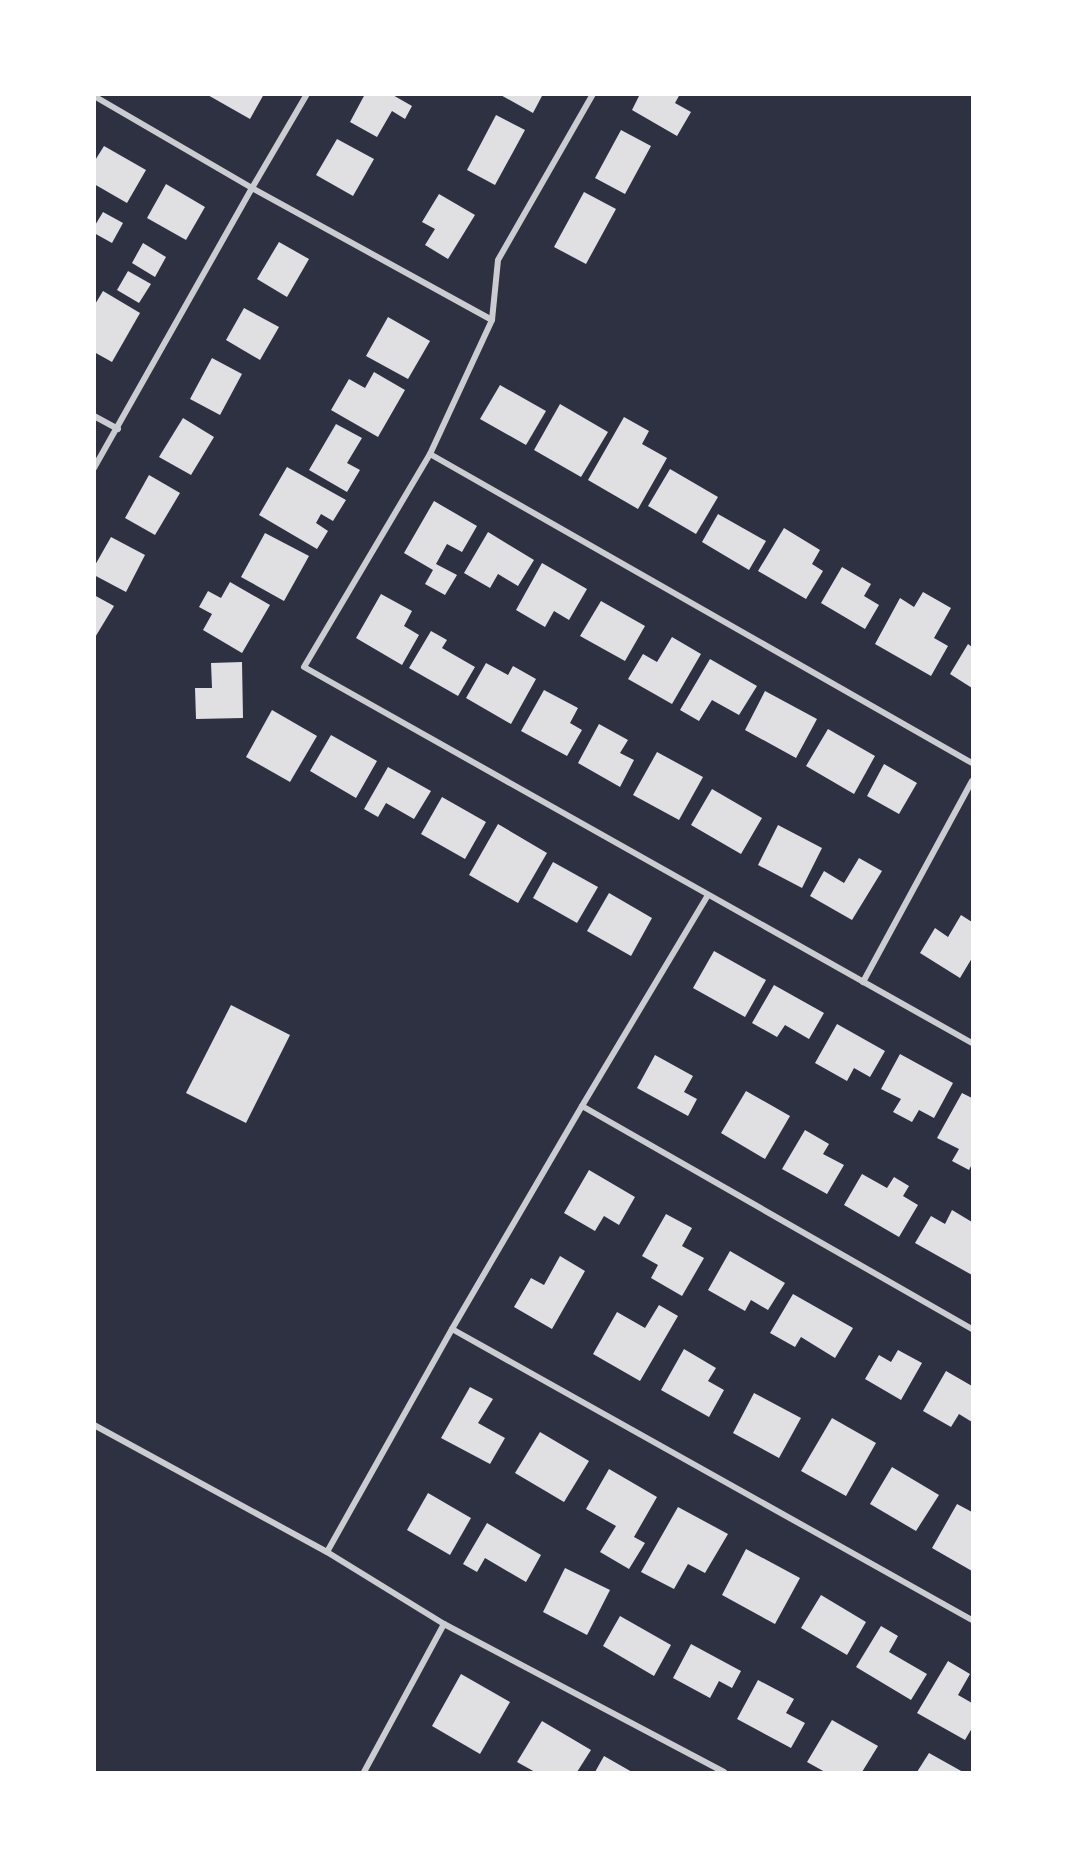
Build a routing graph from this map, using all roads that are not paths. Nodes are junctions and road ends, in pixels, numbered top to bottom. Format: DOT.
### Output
graph roads {
  1 [pos="307,94"];
  2 [pos="593,94"];
  3 [pos="94,96"];
  4 [pos="252,188"];
  5 [pos="492,320"];
  6 [pos="94,416"];
  7 [pos="118,429"];
  8 [pos="430,454"];
  9 [pos="94,468"];
  10 [pos="972,763"];
  11 [pos="972,781"];
  12 [pos="708,896"];
  13 [pos="863,982"];
  14 [pos="972,1043"];
  15 [pos="582,1106"];
  16 [pos="452,1329"];
  17 [pos="972,1329"];
  18 [pos="94,1425"];
  19 [pos="327,1552"];
  20 [pos="972,1620"];
  21 [pos="444,1624"];
  22 [pos="364,1773"];
  23 [pos="724,1773"];
  1 -- 4 [label="street"];
  2 -- 5 [label="street"];
  3 -- 4 [label="street"];
  4 -- 5 [label="street"];
  4 -- 7 [label="street"];
  5 -- 8 [label="street"];
  6 -- 7 [label="street"];
  7 -- 9 [label="street"];
  8 -- 10 [label="street"];
  8 -- 12 [label="street"];
  11 -- 13 [label="street"];
  12 -- 13 [label="street"];
  12 -- 15 [label="street"];
  13 -- 14 [label="street"];
  15 -- 16 [label="street"];
  15 -- 17 [label="street"];
  16 -- 19 [label="street"];
  16 -- 20 [label="street"];
  18 -- 19 [label="street"];
  19 -- 21 [label="street"];
  21 -- 22 [label="street"];
  21 -- 23 [label="street"];
}
